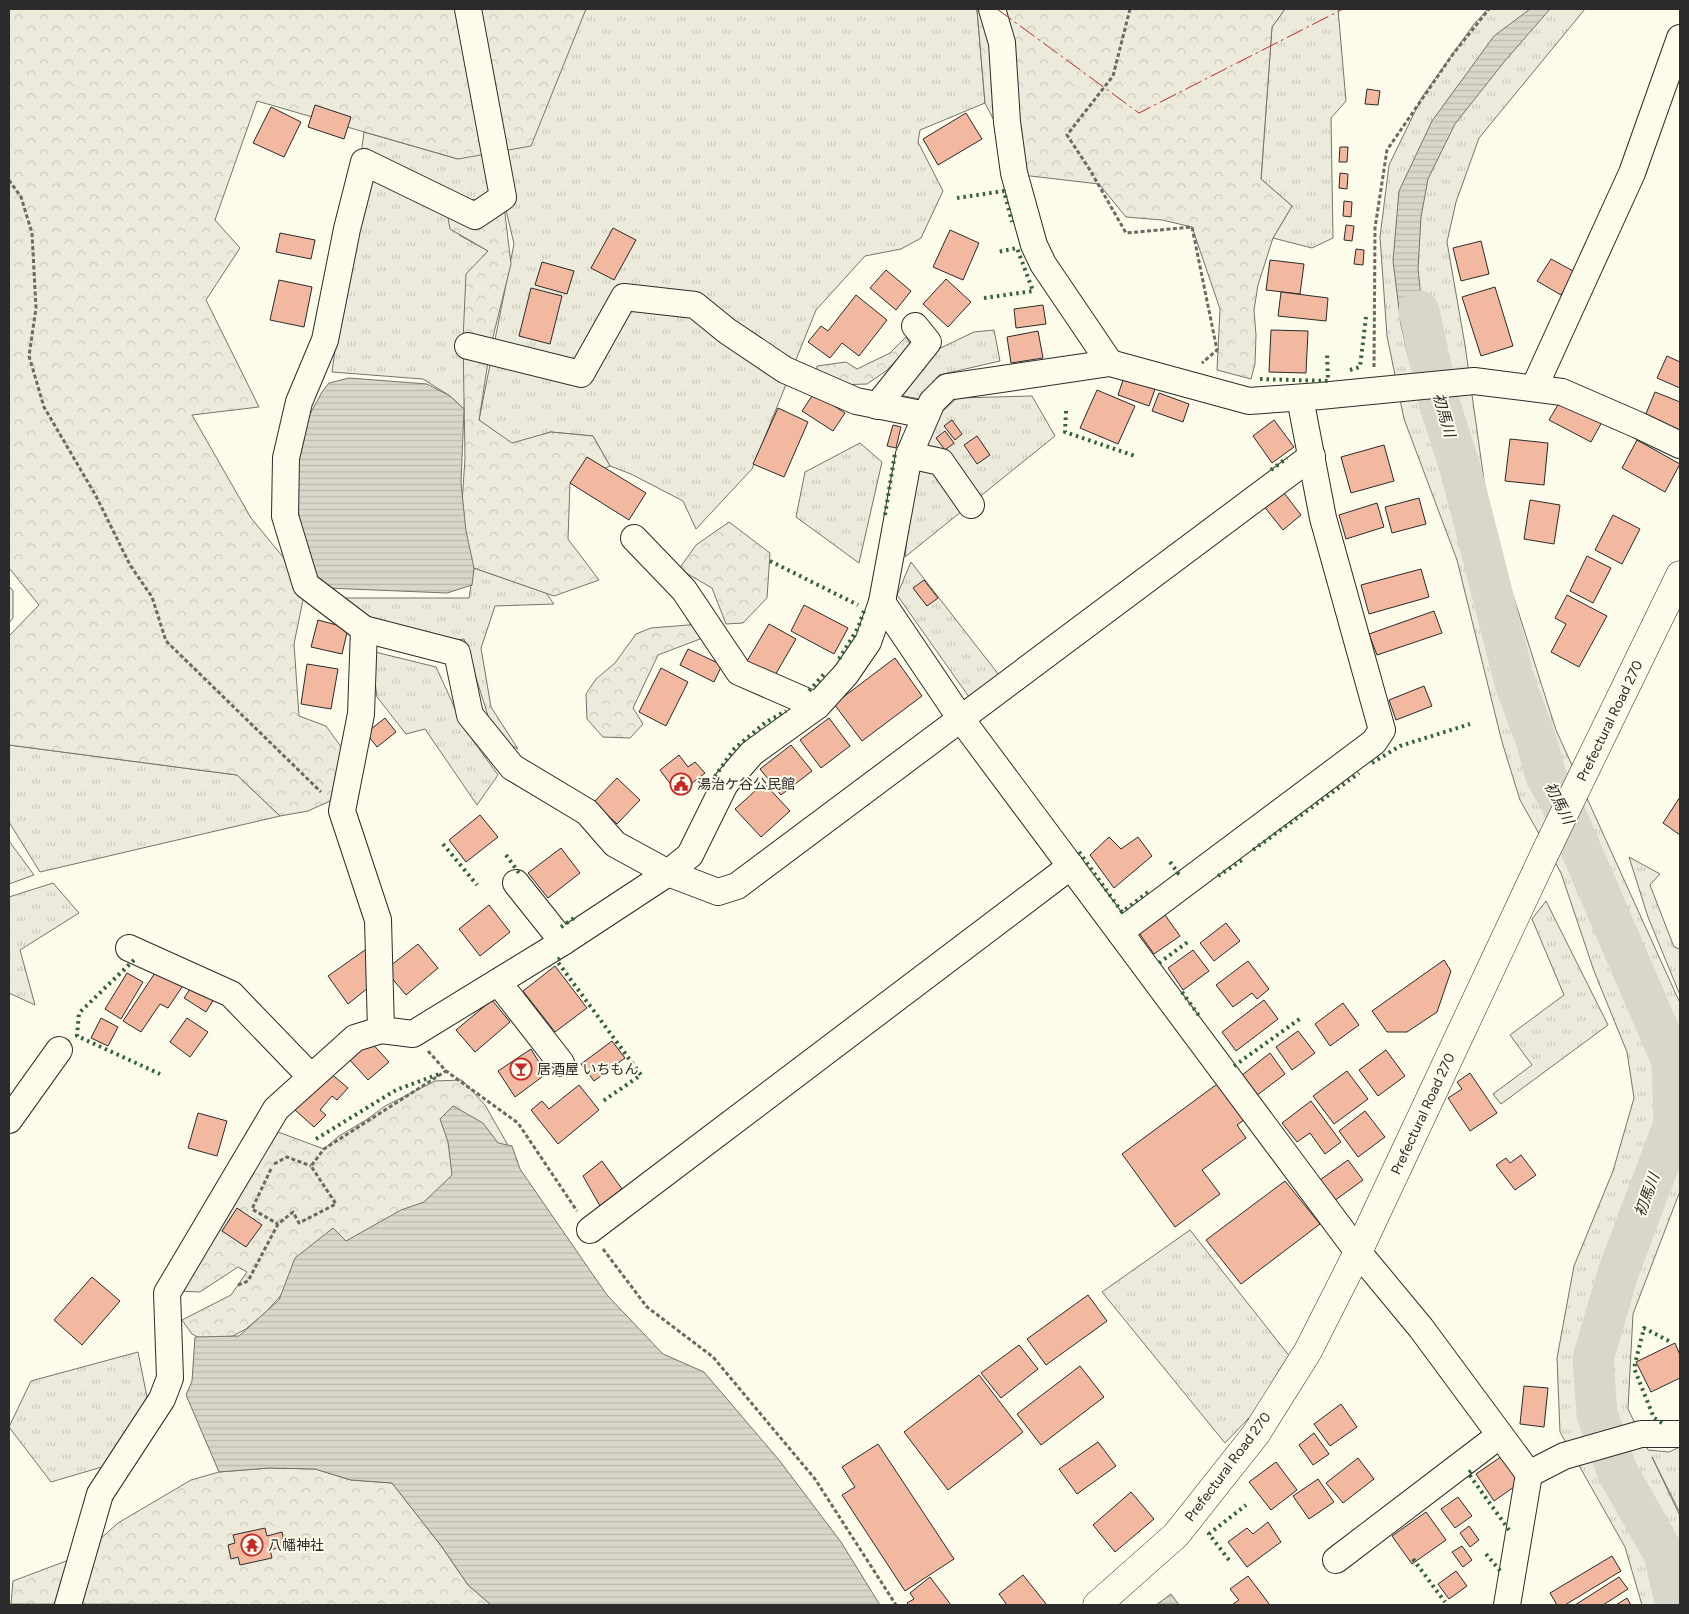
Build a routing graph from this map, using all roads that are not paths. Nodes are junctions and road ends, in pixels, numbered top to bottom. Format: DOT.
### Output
graph roads {
  1 [pos="468,9"];
  2 [pos="992,9"];
  3 [pos="1680,38"];
  4 [pos="915,326"];
  5 [pos="468,346"];
  6 [pos="1110,363"];
  7 [pos="1534,388"];
  8 [pos="1300,398"];
  9 [pos="877,406"];
  10 [pos="926,415"];
  11 [pos="1680,446"];
  12 [pos="909,455"];
  13 [pos="1312,456"];
  14 [pos="971,505"];
  15 [pos="634,538"];
  16 [pos="1680,576"];
  17 [pos="882,602"];
  18 [pos="364,629"];
  19 [pos="817,706"];
  20 [pos="961,719"];
  21 [pos="1071,866"];
  22 [pos="668,873"];
  23 [pos="516,882"];
  24 [pos="1120,932"];
  25 [pos="563,942"];
  26 [pos="128,948"];
  27 [pos="498,982"];
  28 [pos="382,1030"];
  29 [pos="59,1050"];
  30 [pos="561,1063"];
  31 [pos="311,1077"];
  32 [pos="9,1120"];
  33 [pos="590,1230"];
  34 [pos="1358,1252"];
  35 [pos="1680,1434"];
  36 [pos="1500,1435"];
  37 [pos="1529,1474"];
  38 [pos="1336,1560"];
  39 [pos="68,1605"];
  40 [pos="1097,1605"];
  41 [pos="1507,1605"];
  1 -- 18 [label="street"];
  2 -- 6 [label="street"];
  3 -- 7 [label="street"];
  4 -- 9 [label="street"];
  5 -- 9 [label="street"];
  6 -- 8 [label="street"];
  6 -- 10 [label="street"];
  7 -- 8 [label="street"];
  7 -- 11 [label="street"];
  8 -- 13 [label="street"];
  9 -- 10 [label="street"];
  10 -- 12 [label="street"];
  12 -- 14 [label="street"];
  12 -- 17 [label="street"];
  13 -- 20 [label="street"];
  13 -- 24 [label="street"];
  15 -- 19 [label="street"];
  16 -- 34 [label="main road, Prefectural Road 270"];
  17 -- 19 [label="street"];
  17 -- 20 [label="street"];
  18 -- 22 [label="street"];
  18 -- 28 [label="street"];
  19 -- 22 [label="street"];
  20 -- 21 [label="street"];
  20 -- 22 [label="street"];
  21 -- 24 [label="street"];
  21 -- 33 [label="street"];
  22 -- 25 [label="street"];
  23 -- 25 [label="street"];
  24 -- 34 [label="street"];
  25 -- 27 [label="street"];
  26 -- 31 [label="street"];
  27 -- 28 [label="street"];
  27 -- 30 [label="street"];
  28 -- 31 [label="street"];
  29 -- 32 [label="street"];
  31 -- 39 [label="street"];
  34 -- 36 [label="street"];
  34 -- 40 [label="main road, Prefectural Road 270"];
  35 -- 37 [label="street"];
  36 -- 37 [label="street"];
  36 -- 38 [label="street"];
  37 -- 41 [label="street"];
}
